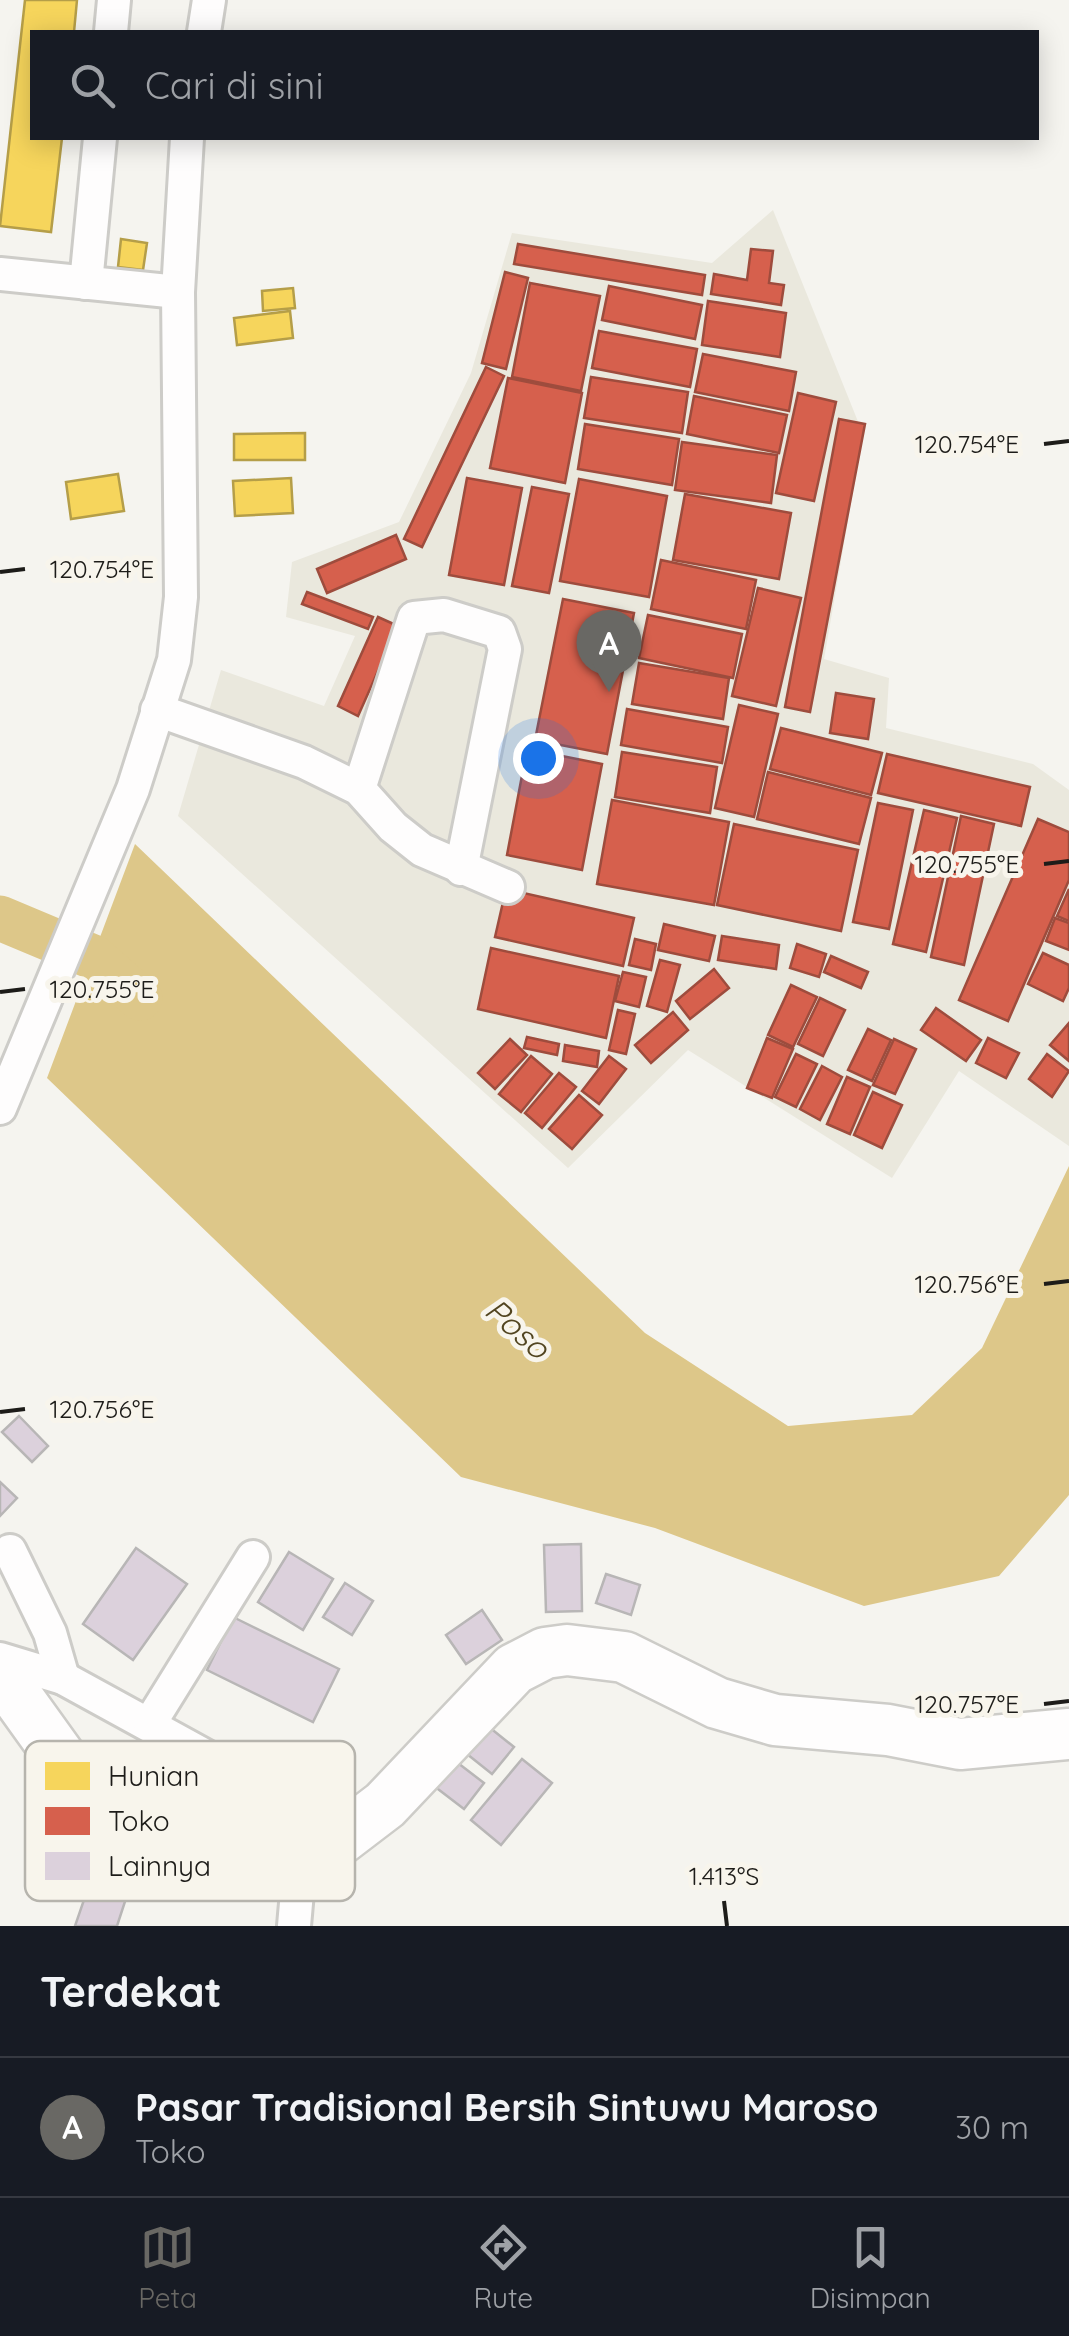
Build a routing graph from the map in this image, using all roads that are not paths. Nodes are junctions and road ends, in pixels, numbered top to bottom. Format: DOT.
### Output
graph roads {
  1 [pos="114,0"];
  2 [pos="209,0"];
  3 [pos="111,30"];
  4 [pos="204,30"];
  5 [pos="100,140"];
  6 [pos="187,140"];
  7 [pos="0,274"];
  8 [pos="86,283"];
  9 [pos="178,292"];
  10 [pos="158,710"];
  11 [pos="359,790"];
  12 [pos="461,869"];
  13 [pos="508,887"];
  14 [pos="0,1108"];
  15 [pos="10,1551"];
  16 [pos="253,1557"];
  17 [pos="0,1659"];
  18 [pos="0,1673"];
  19 [pos="64,1678"];
  20 [pos="150,1723"];
  21 [pos="1069,1734"];
  22 [pos="49,1741"];
  23 [pos="181,1741"];
  24 [pos="355,1825"];
  25 [pos="301,1901"];
  26 [pos="294,1926"];
  1 -- 3 [label="street"];
  2 -- 4 [label="street"];
  5 -- 8 [label="street"];
  6 -- 9 [label="street"];
  7 -- 8 [label="street"];
  8 -- 9 [label="street"];
  9 -- 10 [label="street"];
  10 -- 11 [label="street"];
  10 -- 14 [label="street"];
  11 -- 12 [label="street"];
  11 -- 12 [label="street"];
  12 -- 13 [label="street"];
  15 -- 19 [label="street"];
  16 -- 20 [label="street"];
  17 -- 19 [label="street"];
  18 -- 22 [label="highway"];
  19 -- 20 [label="street"];
  20 -- 23 [label="street"];
  21 -- 24 [label="highway"];
  25 -- 26 [label="street"];
}
